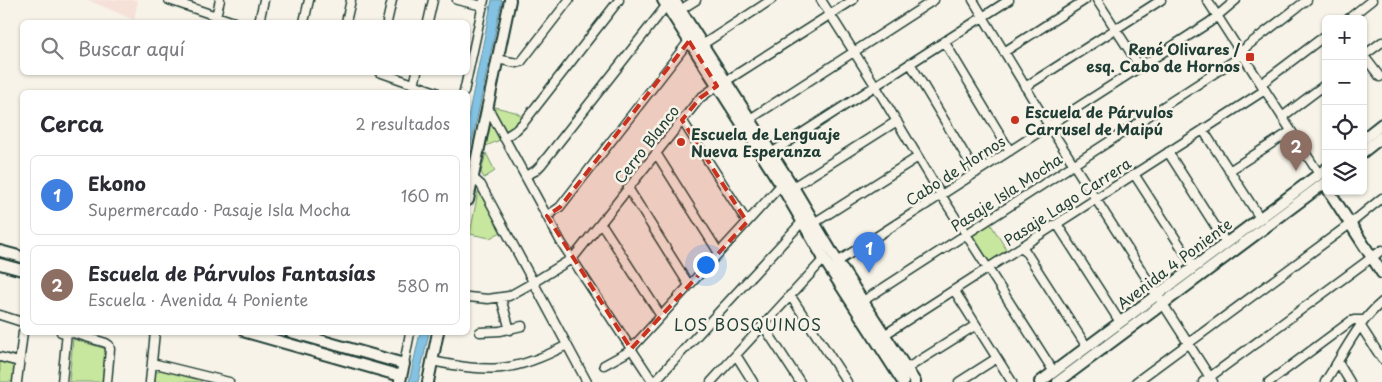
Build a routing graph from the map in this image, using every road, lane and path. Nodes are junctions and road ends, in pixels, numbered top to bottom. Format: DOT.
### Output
graph roads {
  1 [pos="220,0"];
  2 [pos="264,0"];
  3 [pos="309,0"];
  4 [pos="351,0"];
  5 [pos="392,0"];
  6 [pos="433,0"];
  7 [pos="457,0"];
  8 [pos="510,0"];
  9 [pos="569,0"];
  10 [pos="619,0"];
  11 [pos="696,0"];
  12 [pos="771,0"];
  13 [pos="821,0"];
  14 [pos="853,0"];
  15 [pos="934,0"];
  16 [pos="973,0"];
  17 [pos="1009,0"];
  18 [pos="1085,0"];
  19 [pos="1097,0"];
  20 [pos="1161,0"];
  21 [pos="1207,0"];
  22 [pos="1236,0"];
  23 [pos="1308,0"];
  24 [pos="1372,0"];
  25 [pos="174,1"];
  26 [pos="668,2"];
  27 [pos="483,3"];
  28 [pos="680,10"];
  29 [pos="830,14"];
  30 [pos="1217,15"];
  31 [pos="1353,15"];
  32 [pos="216,16"];
  33 [pos="983,17"];
  34 [pos="228,20"];
  35 [pos="259,20"];
  36 [pos="304,20"];
  37 [pos="346,20"];
  38 [pos="387,20"];
  39 [pos="428,20"];
  40 [pos="1116,29"];
  41 [pos="1322,38"];
  42 [pos="944,41"];
  43 [pos="689,42"];
  44 [pos="1382,42"];
  45 [pos="702,45"];
  46 [pos="854,52"];
  47 [pos="1004,52"];
  48 [pos="1241,53"];
  49 [pos="1367,54"];
  50 [pos="497,60"];
  51 [pos="1367,60"];
  52 [pos="910,63"];
  53 [pos="470,64"];
  54 [pos="1140,67"];
  55 [pos="386,75"];
  56 [pos="416,75"];
  57 [pos="468,75"];
  58 [pos="1380,77"];
  59 [pos="721,84"];
  60 [pos="414,85"];
  61 [pos="875,85"];
  62 [pos="1026,87"];
  63 [pos="1263,87"];
  64 [pos="1322,87"];
  65 [pos="430,90"];
  66 [pos="464,90"];
  67 [pos="487,106"];
  68 [pos="1282,117"];
  69 [pos="750,119"];
  70 [pos="682,120"];
  71 [pos="897,121"];
  72 [pos="1382,124"];
  73 [pos="1049,126"];
  74 [pos="1202,130"];
  75 [pos="1291,131"];
  76 [pos="1367,136"];
  77 [pos="1382,137"];
  78 [pos="504,138"];
  79 [pos="1366,150"];
  80 [pos="1010,151"];
  81 [pos="1168,152"];
  82 [pos="656,153"];
  83 [pos="771,153"];
  84 [pos="918,157"];
  85 [pos="1074,165"];
  86 [pos="1229,171"];
  87 [pos="976,173"];
  88 [pos="1134,174"];
  89 [pos="525,176"];
  90 [pos="1322,177"];
  91 [pos="473,178"];
  92 [pos="1322,183"];
  93 [pos="1322,183"];
  94 [pos="781,185"];
  95 [pos="793,187"];
  96 [pos="628,188"];
  97 [pos="470,191"];
  98 [pos="941,195"];
  99 [pos="1333,195"];
  100 [pos="1382,198"];
  101 [pos="1096,199"];
  102 [pos="547,216"];
  103 [pos="1260,218"];
  104 [pos="747,222"];
  105 [pos="802,222"];
  106 [pos="601,223"];
  107 [pos="814,223"];
  108 [pos="1057,224"];
  109 [pos="1350,224"];
  110 [pos="966,234"];
  111 [pos="1226,243"];
  112 [pos="1022,246"];
  113 [pos="1382,250"];
  114 [pos="0,251"];
  115 [pos="718,253"];
  116 [pos="20,256"];
  117 [pos="573,258"];
  118 [pos="1372,258"];
  119 [pos="824,259"];
  120 [pos="837,262"];
  121 [pos="0,264"];
  122 [pos="1194,267"];
  123 [pos="988,268"];
  124 [pos="20,269"];
  125 [pos="1382,273"];
  126 [pos="534,282"];
  127 [pos="689,285"];
  128 [pos="954,290"];
  129 [pos="790,295"];
  130 [pos="470,297"];
  131 [pos="501,298"];
  132 [pos="1160,299"];
  133 [pos="863,301"];
  134 [pos="1382,302"];
  135 [pos="0,315"];
  136 [pos="661,316"];
  137 [pos="20,321"];
  138 [pos="1120,322"];
  139 [pos="1362,323"];
  140 [pos="976,324"];
  141 [pos="763,325"];
  142 [pos="522,326"];
  143 [pos="510,330"];
  144 [pos="480,332"];
  145 [pos="23,335"];
  146 [pos="65,335"];
  147 [pos="77,335"];
  148 [pos="155,335"];
  149 [pos="256,335"];
  150 [pos="307,335"];
  151 [pos="410,335"];
  152 [pos="437,335"];
  153 [pos="884,335"];
  154 [pos="318,336"];
  155 [pos="1188,344"];
  156 [pos="567,345"];
  157 [pos="1087,347"];
  158 [pos="631,349"];
  159 [pos="736,355"];
  160 [pos="0,357"];
  161 [pos="996,358"];
  162 [pos="1382,359"];
  163 [pos="432,361"];
  164 [pos="19,362"];
  165 [pos="152,362"];
  166 [pos="1338,362"];
  167 [pos="404,364"];
  168 [pos="604,365"];
  169 [pos="906,369"];
  170 [pos="400,379"];
  171 [pos="1058,379"];
  172 [pos="1209,380"];
  173 [pos="584,381"];
  174 [pos="17,382"];
  175 [pos="62,382"];
  176 [pos="107,382"];
  177 [pos="150,382"];
  178 [pos="229,382"];
  179 [pos="428,382"];
  180 [pos="654,382"];
  181 [pos="711,382"];
  182 [pos="753,382"];
  183 [pos="800,382"];
  184 [pos="847,382"];
  185 [pos="902,382"];
  186 [pos="915,382"];
  187 [pos="959,382"];
  188 [pos="1012,382"];
  189 [pos="1040,382"];
  190 [pos="1136,382"];
  191 [pos="1269,382"];
  192 [pos="1325,382"];
  193 [pos="1350,382"];
  1 -- 32 [label="street"];
  2 -- 35 [label="street"];
  3 -- 36 [label="street"];
  4 -- 37 [label="street"];
  5 -- 38 [label="street"];
  6 -- 39 [label="street"];
  7 -- 27 [label="street"];
  8 -- 50 [label="street"];
  9 -- 50 [label="street"];
  10 -- 78 [label="street"];
  11 -- 28 [label="street"];
  12 -- 45 [label="street"];
  13 -- 29 [label="street"];
  14 -- 29 [label="street, Cerro Blanco"];
  15 -- 46 [label="street"];
  16 -- 33 [label="street"];
  17 -- 33 [label="street"];
  18 -- 47 [label="street"];
  19 -- 40 [label="street"];
  20 -- 40 [label="street"];
  21 -- 30 [label="street"];
  22 -- 30 [label="street, Cabo de Hornos"];
  23 -- 48 [label="street, Pasaje Isla Mocha"];
  24 -- 31 [label="street"];
  25 -- 32 [label="street"];
  26 -- 28 [label="street"];
  26 -- 43 [label="street"];
  26 -- 89 [label="street"];
  27 -- 53 [label="street"];
  28 -- 45 [label="street"];
  29 -- 46 [label="street"];
  29 -- 59 [label="street, Cerro Blanco"];
  30 -- 48 [label="street"];
  30 -- 54 [label="street, Cabo de Hornos"];
  32 -- 34 [label="street"];
  33 -- 42 [label="street"];
  33 -- 47 [label="street"];
  40 -- 54 [label="street"];
  40 -- 62 [label="street"];
  41 -- 63 [label="street, Pasaje Lago Carrera"];
  42 -- 52 [label="street"];
  42 -- 80 [label="street"];
  43 -- 59 [label="street"];
  43 -- 102 [label="street"];
  44 -- 49 [label="street"];
  45 -- 59 [label="street"];
  46 -- 61 [label="street"];
  46 -- 69 [label="street"];
  47 -- 62 [label="street"];
  48 -- 63 [label="street"];
  48 -- 85 [label="street, Pasaje Isla Mocha"];
  50 -- 67 [label="street"];
  51 -- 58 [label="street"];
  52 -- 61 [label="street"];
  52 -- 87 [label="street"];
  54 -- 73 [label="street, Cabo de Hornos"];
  55 -- 60 [label="street"];
  56 -- 60 [label="street"];
  57 -- 66 [label="street"];
  59 -- 69 [label="street"];
  59 -- 70 [label="street, Cerro Blanco"];
  59 -- 94 [label="street"];
  60 -- 65 [label="street"];
  61 -- 71 [label="street"];
  61 -- 83 [label="street"];
  62 -- 73 [label="street"];
  63 -- 68 [label="street"];
  63 -- 74 [label="street, Pasaje Lago Carrera"];
  64 -- 68 [label="street"];
  67 -- 78 [label="street"];
  67 -- 91 [label="street"];
  68 -- 75 [label="street"];
  69 -- 83 [label="street"];
  70 -- 82 [label="street, Cerro Blanco"];
  70 -- 104 [label="street"];
  71 -- 84 [label="street"];
  71 -- 95 [label="street"];
  72 -- 76 [label="street"];
  73 -- 80 [label="street, Cabo de Hornos"];
  73 -- 85 [label="street"];
  74 -- 81 [label="street, Pasaje Lago Carrera"];
  74 -- 86 [label="street"];
  75 -- 86 [label="street"];
  75 -- 90 [label="street"];
  77 -- 79 [label="street"];
  78 -- 89 [label="street"];
  80 -- 87 [label="street, Cabo de Hornos"];
  81 -- 88 [label="street, Pasaje Lago Carrera"];
  81 -- 111 [label="street"];
  82 -- 96 [label="street, Cerro Blanco"];
  82 -- 115 [label="street"];
  83 -- 95 [label="street"];
  84 -- 98 [label="street"];
  84 -- 107 [label="street"];
  85 -- 101 [label="street"];
  85 -- 110 [label="street, Pasaje Isla Mocha"];
  86 -- 103 [label="street"];
  87 -- 98 [label="street, Cabo de Hornos"];
  88 -- 101 [label="street, Pasaje Lago Carrera"];
  88 -- 122 [label="street"];
  89 -- 102 [label="street"];
  91 -- 97 [label="street"];
  91 -- 126 [label="street"];
  92 -- 103 [label="street, Avenida 4 Poniente"];
  93 -- 132 [label="street, Avenida 4 Poniente"];
  94 -- 104 [label="street"];
  94 -- 105 [label="street"];
  95 -- 107 [label="street"];
  96 -- 106 [label="street, Cerro Blanco"];
  96 -- 127 [label="street"];
  98 -- 110 [label="street"];
  98 -- 120 [label="street, Cabo de Hornos"];
  99 -- 109 [label="street"];
  100 -- 109 [label="street"];
  101 -- 108 [label="street, Pasaje Lago Carrera"];
  101 -- 132 [label="street"];
  102 -- 117 [label="street"];
  103 -- 111 [label="street, Avenida 4 Poniente"];
  104 -- 115 [label="street"];
  105 -- 119 [label="street"];
  105 -- 180 [label="street"];
  106 -- 117 [label="street, Cerro Blanco"];
  106 -- 136 [label="street"];
  107 -- 120 [label="street"];
  108 -- 112 [label="street, Pasaje Lago Carrera"];
  108 -- 138 [label="street"];
  109 -- 118 [label="street"];
  109 -- 155 [label="street"];
  110 -- 123 [label="street"];
  110 -- 133 [label="street, Pasaje Isla Mocha"];
  111 -- 122 [label="street, Avenida 4 Poniente"];
  112 -- 123 [label="street, Pasaje Lago Carrera"];
  112 -- 157 [label="street"];
  113 -- 118 [label="street"];
  114 -- 116 [label="street"];
  115 -- 127 [label="street"];
  117 -- 126 [label="street, Cerro Blanco"];
  117 -- 158 [label="street"];
  118 -- 125 [label="street"];
  118 -- 172 [label="street"];
  119 -- 129 [label="street"];
  119 -- 185 [label="street"];
  120 -- 133 [label="street"];
  121 -- 124 [label="street"];
  122 -- 132 [label="street, Avenida 4 Poniente"];
  123 -- 128 [label="street, Pasaje Lago Carrera"];
  123 -- 171 [label="street"];
  126 -- 131 [label="street, Cerro Blanco"];
  126 -- 156 [label="street"];
  127 -- 136 [label="street"];
  128 -- 140 [label="street"];
  128 -- 153 [label="street, Pasaje Lago Carrera"];
  129 -- 141 [label="street"];
  129 -- 184 [label="street"];
  130 -- 131 [label="street, Cerro Blanco"];
  131 -- 143 [label="street"];
  132 -- 138 [label="street, Avenida 4 Poniente"];
  132 -- 155 [label="street"];
  132 -- 171 [label="street, Avenida 4 Poniente"];
  133 -- 153 [label="street"];
  134 -- 139 [label="street"];
  135 -- 137 [label="street"];
  136 -- 158 [label="street"];
  138 -- 157 [label="street, Avenida 4 Poniente"];
  139 -- 162 [label="street"];
  139 -- 166 [label="street"];
  139 -- 191 [label="street"];
  140 -- 161 [label="street"];
  140 -- 169 [label="street"];
  141 -- 159 [label="street"];
  141 -- 183 [label="street"];
  142 -- 143 [label="street"];
  143 -- 144 [label="street"];
  145 -- 164 [label="street"];
  146 -- 175 [label="street"];
  147 -- 176 [label="street"];
  148 -- 165 [label="street"];
  149 -- 170 [label="street"];
  150 -- 154 [label="street"];
  151 -- 167 [label="street"];
  152 -- 163 [label="street"];
  153 -- 169 [label="street"];
  154 -- 167 [label="street"];
  155 -- 172 [label="street"];
  155 -- 190 [label="street"];
  156 -- 163 [label="street"];
  156 -- 173 [label="street"];
  157 -- 171 [label="street, Avenida 4 Poniente"];
  158 -- 168 [label="street"];
  158 -- 180 [label="street"];
  159 -- 181 [label="street"];
  159 -- 182 [label="street"];
  160 -- 164 [label="street"];
  161 -- 187 [label="street"];
  161 -- 188 [label="street"];
  163 -- 179 [label="street"];
  164 -- 174 [label="street"];
  165 -- 177 [label="street"];
  165 -- 178 [label="street"];
  166 -- 192 [label="street"];
  166 -- 193 [label="street"];
  167 -- 170 [label="street"];
  169 -- 186 [label="street"];
  171 -- 189 [label="street, Avenida 4 Poniente"];
}
